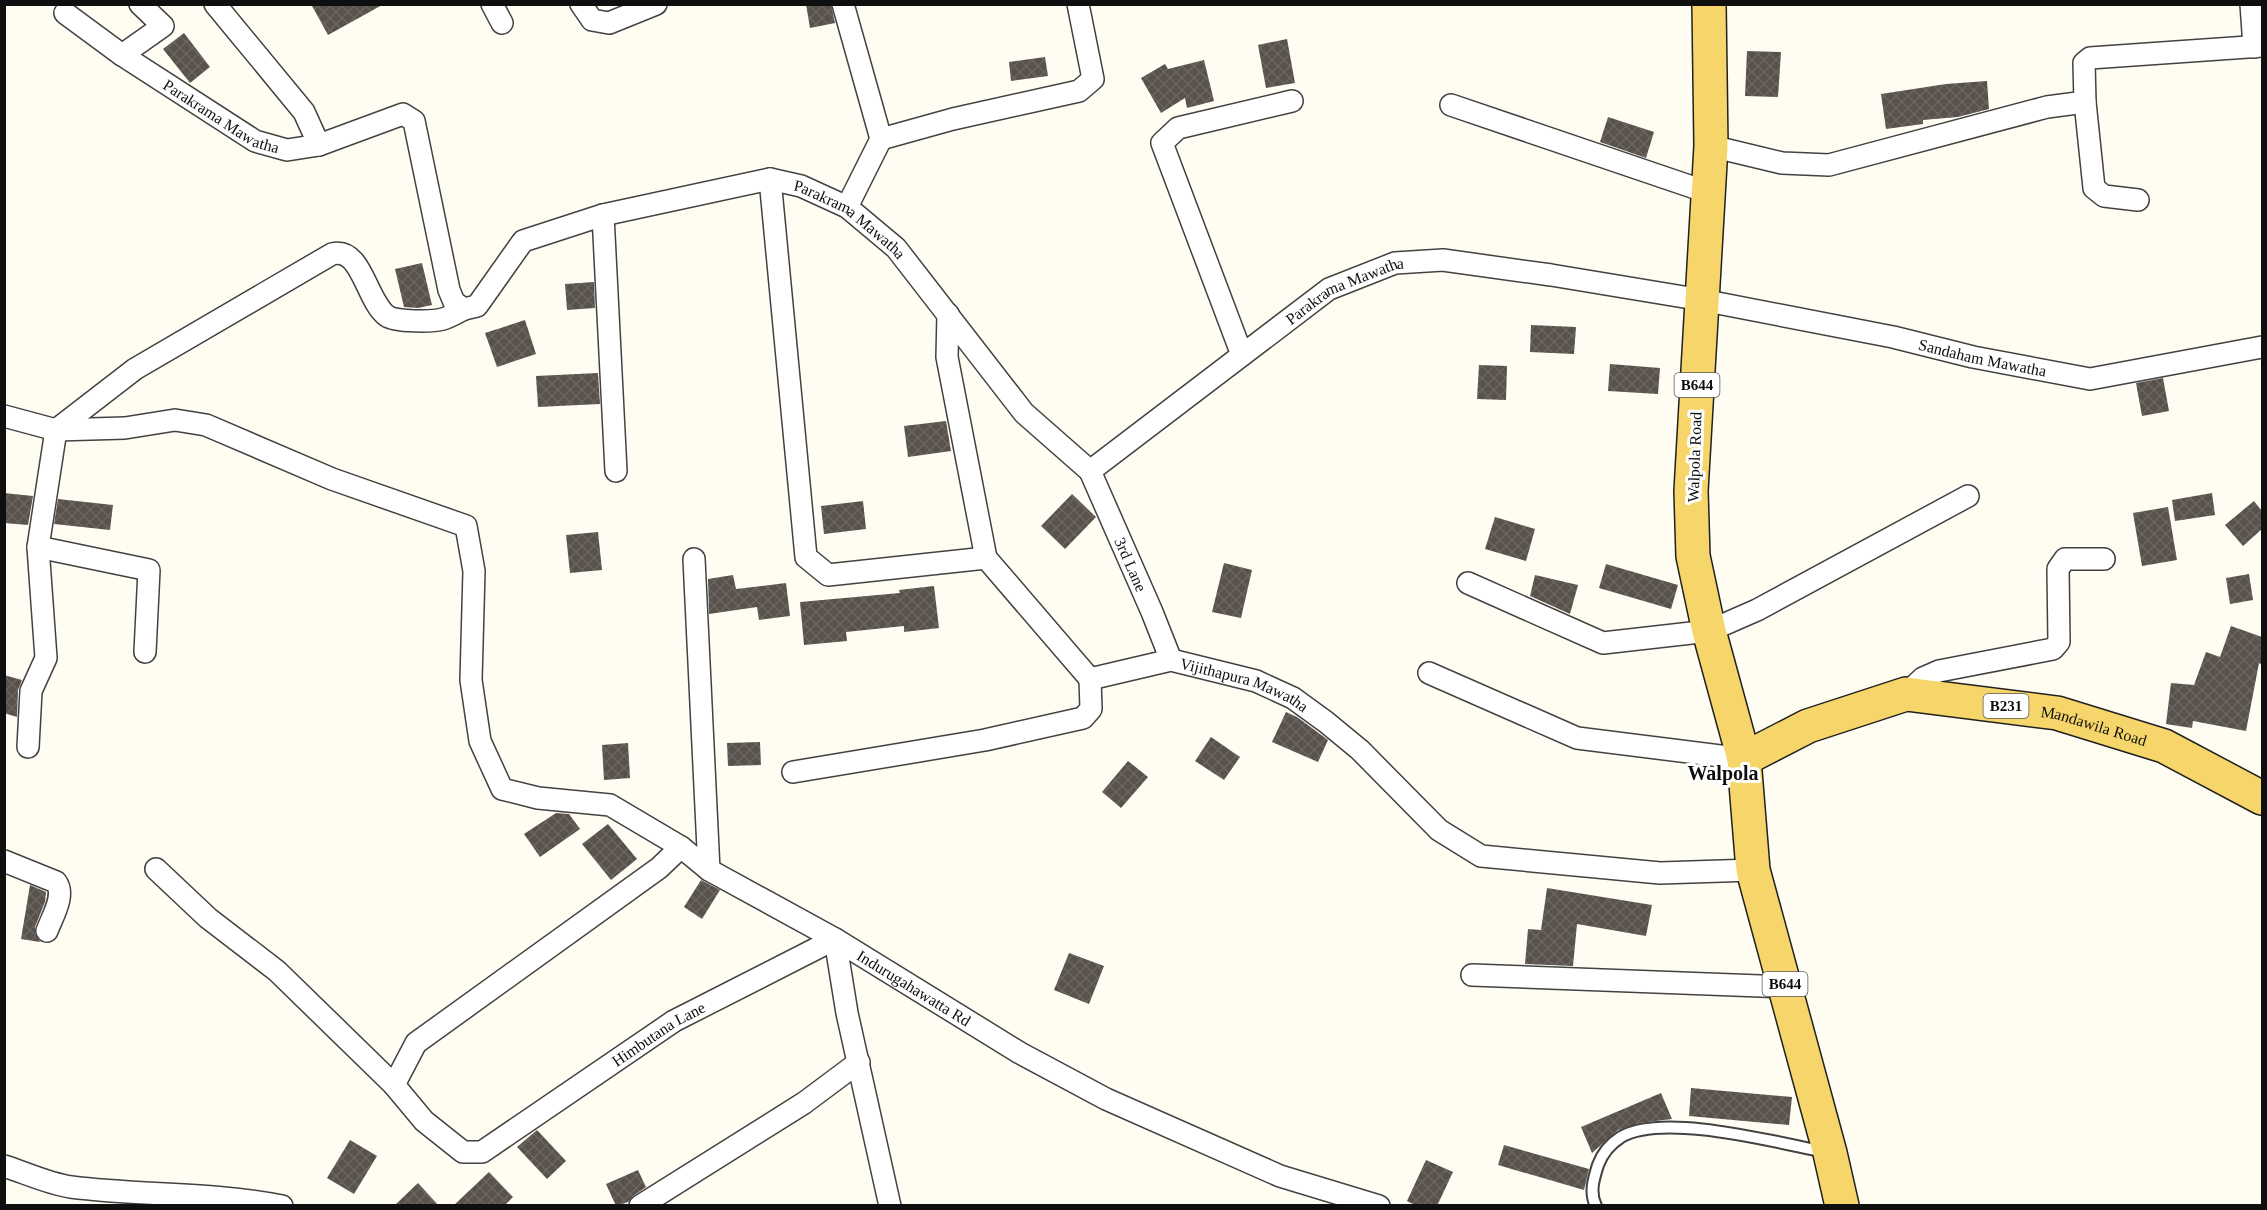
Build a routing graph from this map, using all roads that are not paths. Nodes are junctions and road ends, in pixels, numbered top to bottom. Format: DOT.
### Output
graph roads {
  1 [pos="140,4"];
  2 [pos="215,4"];
  3 [pos="582,4"];
  4 [pos="656,4"];
  5 [pos="843,4"];
  6 [pos="1078,4"];
  7 [pos="2252,4"];
  8 [pos="1716,6"];
  9 [pos="65,13"];
  10 [pos="2258,46"];
  11 [pos="122,55"];
  12 [pos="1292,101"];
  13 [pos="2085,102"];
  14 [pos="1451,105"];
  15 [pos="881,139"];
  16 [pos="319,145"];
  17 [pos="1711,146"];
  18 [pos="770,179"];
  19 [pos="1707,192"];
  20 [pos="2138,200"];
  21 [pos="847,207"];
  22 [pos="603,215"];
  23 [pos="1702,300"];
  24 [pos="464,309"];
  25 [pos="948,314"];
  26 [pos="2262,347"];
  27 [pos="1242,355"];
  28 [pos="4,416"];
  29 [pos="56,430"];
  30 [pos="616,471"];
  31 [pos="1090,471"];
  32 [pos="1968,496"];
  33 [pos="38,547"];
  34 [pos="986,558"];
  35 [pos="2104,559"];
  36 [pos="694,560"];
  37 [pos="1468,583"];
  38 [pos="1709,631"];
  39 [pos="145,652"];
  40 [pos="1171,660"];
  41 [pos="1429,673"];
  42 [pos="1090,680"];
  43 [pos="1906,694"];
  44 [pos="28,747"];
  45 [pos="1744,759"];
  46 [pos="793,772"];
  47 [pos="2262,798"];
  48 [pos="681,847"];
  49 [pos="4,861"];
  50 [pos="156,868"];
  51 [pos="709,870"];
  52 [pos="1753,870"];
  53 [pos="47,931"];
  54 [pos="835,939"];
  55 [pos="1472,975"];
  56 [pos="1786,987"];
  57 [pos="859,1062"];
  58 [pos="394,1085"];
  59 [pos="1830,1153"];
  60 [pos="4,1166"];
  61 [pos="70,1196"];
  62 [pos="282,1206"];
  63 [pos="640,1206"];
  64 [pos="890,1206"];
  65 [pos="1379,1206"];
  66 [pos="1596,1206"];
  67 [pos="1842,1206"];
  1 -- 11 [label="street"];
  2 -- 16 [label="street"];
  3 -- 4 [label="street"];
  5 -- 15 [label="street"];
  6 -- 15 [label="street"];
  7 -- 10 [label="street"];
  8 -- 17 [label="main road, Walpola Road / B644"];
  9 -- 11 [label="street, Parakrama Mawatha"];
  10 -- 13 [label="street"];
  11 -- 16 [label="street, Parakrama Mawatha"];
  12 -- 27 [label="street"];
  13 -- 17 [label="street"];
  13 -- 20 [label="street"];
  14 -- 19 [label="street"];
  15 -- 21 [label="street"];
  16 -- 24 [label="street, Parakrama Mawatha"];
  17 -- 19 [label="main road, Walpola Road / B644"];
  18 -- 21 [label="street, Parakrama Mawatha"];
  18 -- 22 [label="street, Parakrama Mawatha"];
  18 -- 34 [label="street"];
  19 -- 23 [label="main road, Walpola Road / B644"];
  21 -- 25 [label="street, Parakrama Mawatha"];
  22 -- 24 [label="street, Parakrama Mawatha"];
  22 -- 30 [label="street"];
  23 -- 26 [label="street, Sandaham Mawatha"];
  23 -- 27 [label="street, Parakrama Mawatha"];
  23 -- 38 [label="main road, Walpola Road / B644"];
  24 -- 29 [label="street"];
  25 -- 31 [label="street, Parakrama Mawatha"];
  25 -- 34 [label="street"];
  27 -- 31 [label="street, Parakrama Mawatha"];
  28 -- 29 [label="street"];
  29 -- 33 [label="street"];
  29 -- 48 [label="street, Indurugahawatta Rd"];
  31 -- 40 [label="street, 3rd Lane"];
  32 -- 38 [label="street"];
  33 -- 39 [label="street"];
  33 -- 44 [label="street"];
  34 -- 42 [label="street"];
  35 -- 43 [label="street"];
  36 -- 51 [label="street"];
  37 -- 38 [label="street"];
  38 -- 45 [label="main road, Walpola Road / B644"];
  40 -- 42 [label="street, Vijithapura Mawatha"];
  40 -- 52 [label="street, Vijithapura Mawatha"];
  41 -- 45 [label="street"];
  42 -- 46 [label="street"];
  43 -- 45 [label="main road, Mandawila Road / B231"];
  43 -- 47 [label="main road, Mandawila Road / B231"];
  45 -- 52 [label="main road, B644"];
  48 -- 51 [label="street, Indurugahawatta Rd"];
  48 -- 58 [label="street"];
  49 -- 53 [label="street"];
  50 -- 58 [label="street, Himbutana Lane"];
  51 -- 54 [label="street, Indurugahawatta Rd"];
  52 -- 56 [label="main road, B644"];
  54 -- 57 [label="street"];
  54 -- 58 [label="street, Himbutana Lane"];
  54 -- 65 [label="street, Indurugahawatta Rd"];
  55 -- 56 [label="street"];
  56 -- 59 [label="main road, B644"];
  57 -- 63 [label="street"];
  57 -- 64 [label="street"];
  59 -- 66 [label="lane"];
  59 -- 67 [label="main road, B644"];
  60 -- 61 [label="street"];
  61 -- 62 [label="street"];
}
